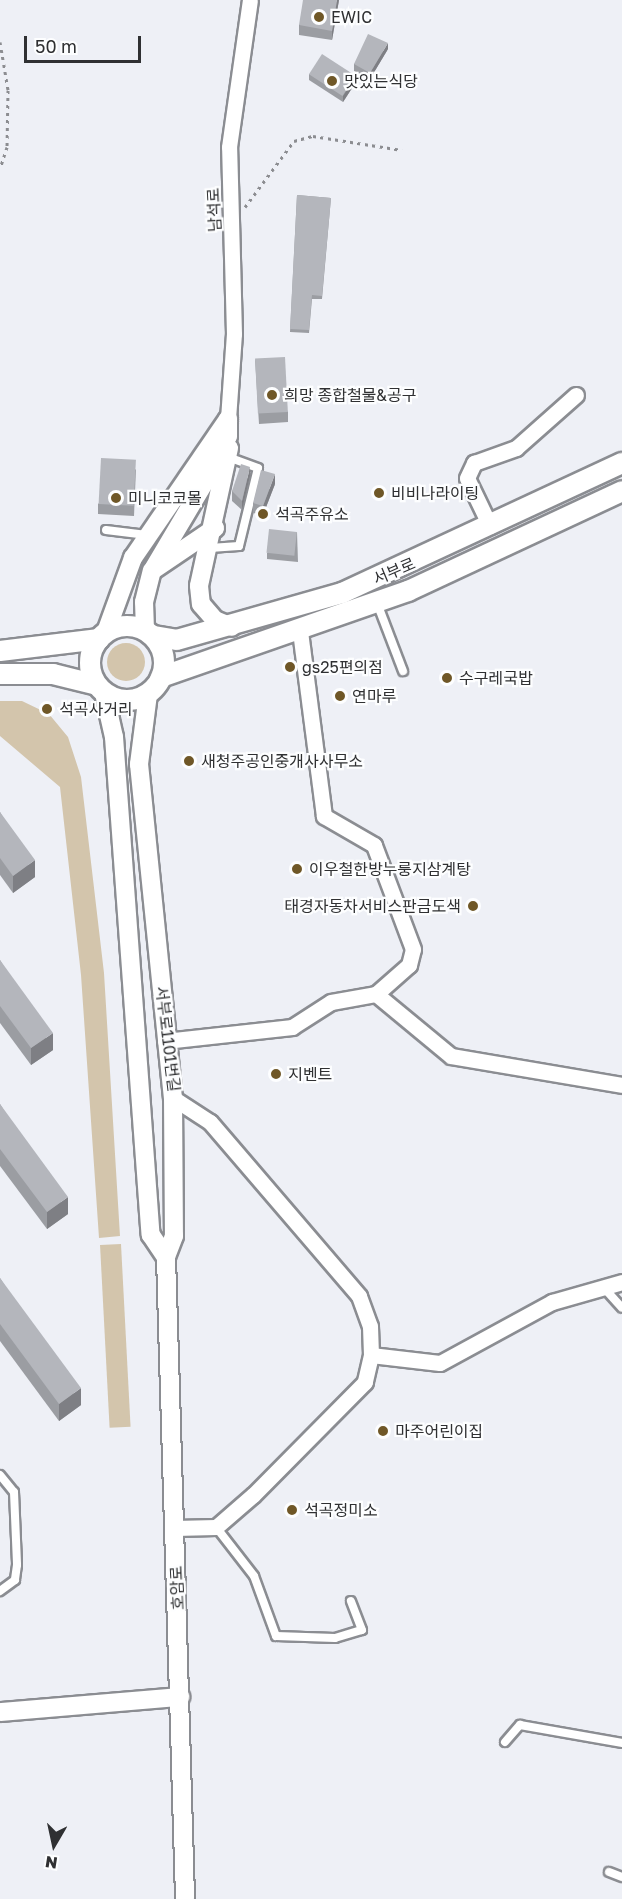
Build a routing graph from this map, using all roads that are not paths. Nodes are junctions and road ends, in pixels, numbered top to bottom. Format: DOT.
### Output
graph roads {
  1 [pos="250,0"];
  2 [pos="576,395"];
  3 [pos="228,428"];
  4 [pos="228,457"];
  5 [pos="622,463"];
  6 [pos="622,491"];
  7 [pos="490,526"];
  8 [pos="215,528"];
  9 [pos="106,530"];
  10 [pos="148,535"];
  11 [pos="210,549"];
  12 [pos="152,571"];
  13 [pos="377,602"];
  14 [pos="232,627"];
  15 [pos="300,630"];
  16 [pos="149,633"];
  17 [pos="103,635"];
  18 [pos="0,651"];
  19 [pos="404,671"];
  20 [pos="0,674"];
  21 [pos="161,677"];
  22 [pos="100,689"];
  23 [pos="148,694"];
  24 [pos="376,994"];
  25 [pos="165,1041"];
  26 [pos="622,1085"];
  27 [pos="173,1098"];
  28 [pos="166,1257"];
  29 [pos="622,1282"];
  30 [pos="605,1289"];
  31 [pos="622,1308"];
  32 [pos="371,1355"];
  33 [pos="0,1475"];
  34 [pos="216,1527"];
  35 [pos="174,1528"];
  36 [pos="0,1591"];
  37 [pos="351,1601"];
  38 [pos="180,1697"];
  39 [pos="0,1712"];
  40 [pos="505,1742"];
  41 [pos="622,1743"];
  42 [pos="609,1872"];
  43 [pos="622,1877"];
  44 [pos="185,1899"];
  1 -- 3 [label="street, 남석로"];
  2 -- 7 [label="street"];
  3 -- 4 [label="street"];
  3 -- 10 [label="street"];
  3 -- 12 [label="street"];
  4 -- 8 [label="street"];
  4 -- 11 [label="lane"];
  5 -- 7 [label="main road, 서부로"];
  6 -- 13 [label="main road, 서부로"];
  7 -- 14 [label="main road, 서부로"];
  8 -- 11 [label="street"];
  8 -- 12 [label="street"];
  9 -- 10 [label="lane"];
  10 -- 17 [label="street"];
  11 -- 14 [label="street"];
  12 -- 16 [label="street"];
  13 -- 15 [label="main road, 서부로"];
  13 -- 19 [label="lane"];
  14 -- 16 [label="main road, 서부로"];
  15 -- 21 [label="main road, 서부로"];
  15 -- 24 [label="street"];
  16 -- 17 [label="main road"];
  16 -- 21 [label="main road"];
  17 -- 18 [label="main road"];
  17 -- 22 [label="main road"];
  20 -- 22 [label="main road"];
  21 -- 23 [label="main road"];
  22 -- 23 [label="main road"];
  22 -- 28 [label="street"];
  23 -- 25 [label="street, 서부로1101번길"];
  24 -- 25 [label="street"];
  24 -- 26 [label="street"];
  25 -- 27 [label="street, 서부로1101번길"];
  27 -- 28 [label="street"];
  27 -- 32 [label="street, 서부로1101번길"];
  28 -- 35 [label="street, 호암로"];
  29 -- 30 [label="street"];
  30 -- 31 [label="lane"];
  30 -- 32 [label="street"];
  32 -- 34 [label="street, 서부로1101번길"];
  33 -- 36 [label="lane"];
  34 -- 35 [label="street"];
  34 -- 37 [label="lane"];
  35 -- 38 [label="street, 호암로"];
  38 -- 39 [label="street"];
  38 -- 44 [label="street, 호암로"];
  40 -- 41 [label="lane"];
  42 -- 43 [label="lane"];
}
